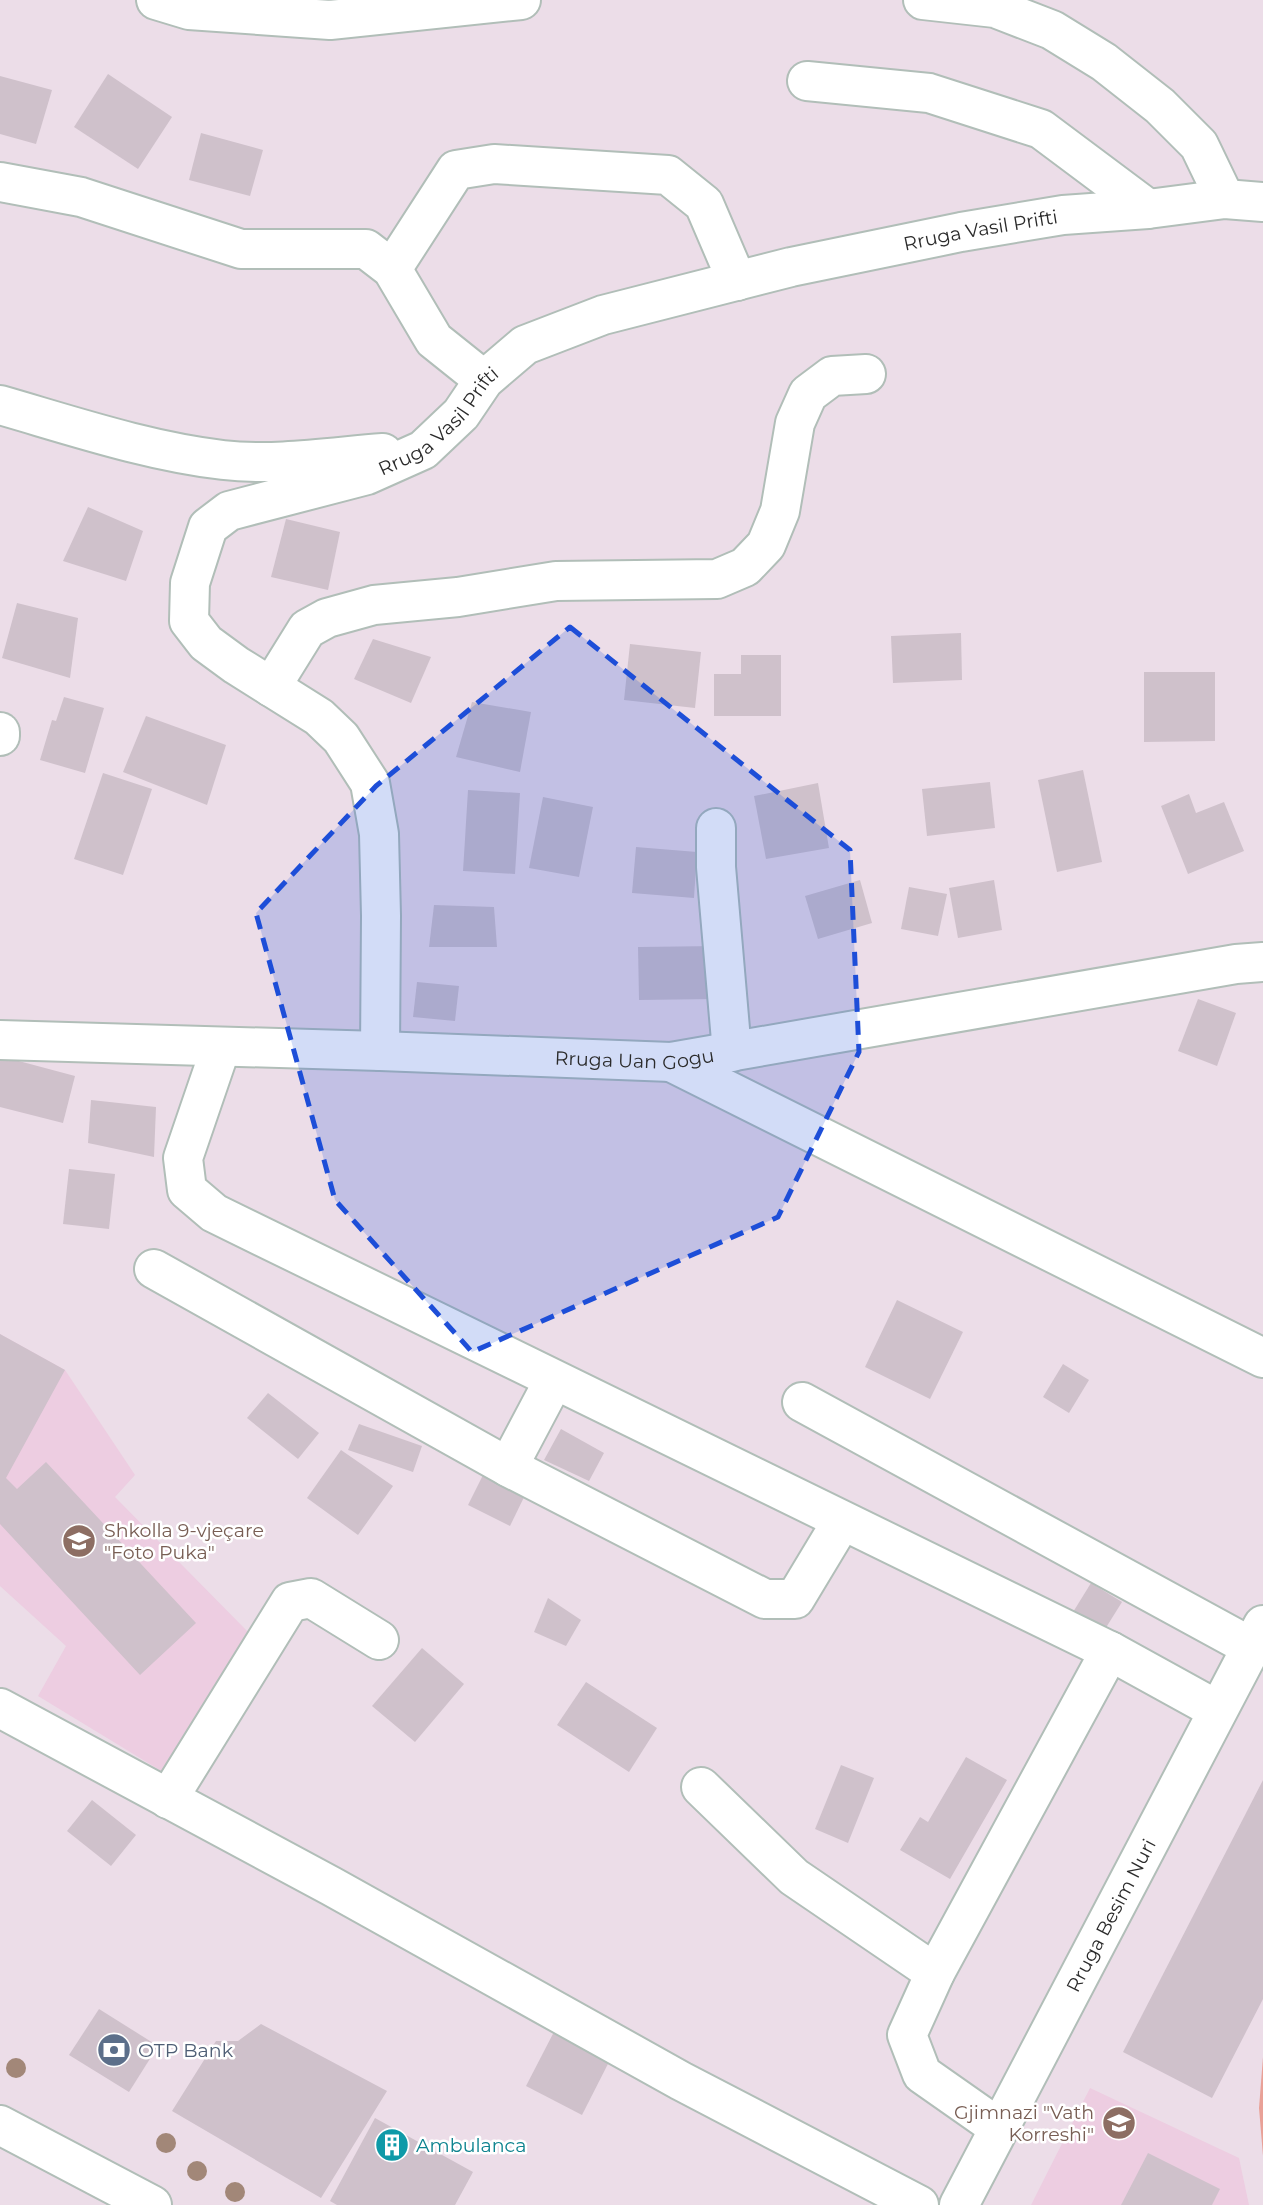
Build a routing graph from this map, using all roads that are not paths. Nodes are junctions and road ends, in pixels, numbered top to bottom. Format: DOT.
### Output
graph roads {
  1 [pos="156,0"];
  2 [pos="522,0"];
  3 [pos="923,0"];
  4 [pos="807,81"];
  5 [pos="0,181"];
  6 [pos="1225,199"];
  7 [pos="1263,202"];
  8 [pos="1148,209"];
  9 [pos="392,269"];
  10 [pos="737,281"];
  11 [pos="866,374"];
  12 [pos="484,380"];
  13 [pos="0,405"];
  14 [pos="424,450"];
  15 [pos="271,687"];
  16 [pos="716,828"];
  17 [pos="1263,962"];
  18 [pos="0,1041"];
  19 [pos="221,1046"];
  20 [pos="380,1051"];
  21 [pos="732,1052"];
  22 [pos="671,1062"];
  23 [pos="154,1269"];
  24 [pos="1263,1358"];
  25 [pos="554,1380"];
  26 [pos="802,1402"];
  27 [pos="508,1466"];
  28 [pos="842,1521"];
  29 [pos="1257,1636"];
  30 [pos="379,1640"];
  31 [pos="1110,1651"];
  32 [pos="0,1708"];
  33 [pos="1217,1710"];
  34 [pos="701,1787"];
  35 [pos="168,1798"];
  36 [pos="935,1973"];
  37 [pos="0,2125"];
  38 [pos="999,2128"];
  39 [pos="152,2205"];
  40 [pos="919,2205"];
  41 [pos="959,2205"];
  1 -- 2 [label="street"];
  3 -- 6 [label="street"];
  4 -- 8 [label="street"];
  5 -- 9 [label="street"];
  6 -- 7 [label="street, Rruga Vasil Prifti"];
  6 -- 8 [label="street, Rruga Vasil Prifti"];
  8 -- 10 [label="street, Rruga Vasil Prifti"];
  9 -- 10 [label="street"];
  9 -- 12 [label="street"];
  10 -- 12 [label="street, Rruga Vasil Prifti"];
  11 -- 15 [label="street"];
  12 -- 14 [label="street, Rruga Vasil Prifti"];
  13 -- 14 [label="street"];
  14 -- 15 [label="street, Rruga Vasil Prifti"];
  15 -- 20 [label="street, Rruga Vasil Prifti"];
  16 -- 21 [label="street"];
  17 -- 21 [label="street, Rruga Uan Gogu"];
  18 -- 19 [label="street, Rruga Uan Gogu"];
  19 -- 20 [label="street, Rruga Uan Gogu"];
  19 -- 25 [label="street"];
  20 -- 22 [label="street, Rruga Uan Gogu"];
  21 -- 22 [label="street, Rruga Uan Gogu"];
  22 -- 24 [label="street"];
  23 -- 27 [label="street"];
  25 -- 27 [label="street"];
  25 -- 28 [label="street"];
  26 -- 29 [label="street"];
  27 -- 28 [label="street"];
  28 -- 31 [label="street"];
  29 -- 33 [label="street, Rruga Besim Nuri"];
  30 -- 35 [label="street"];
  31 -- 33 [label="street"];
  31 -- 36 [label="street"];
  32 -- 35 [label="street"];
  33 -- 38 [label="street, Rruga Besim Nuri"];
  34 -- 36 [label="street"];
  35 -- 40 [label="street"];
  36 -- 38 [label="street"];
  37 -- 39 [label="street"];
  38 -- 41 [label="street, Rruga Besim Nuri"];
}
